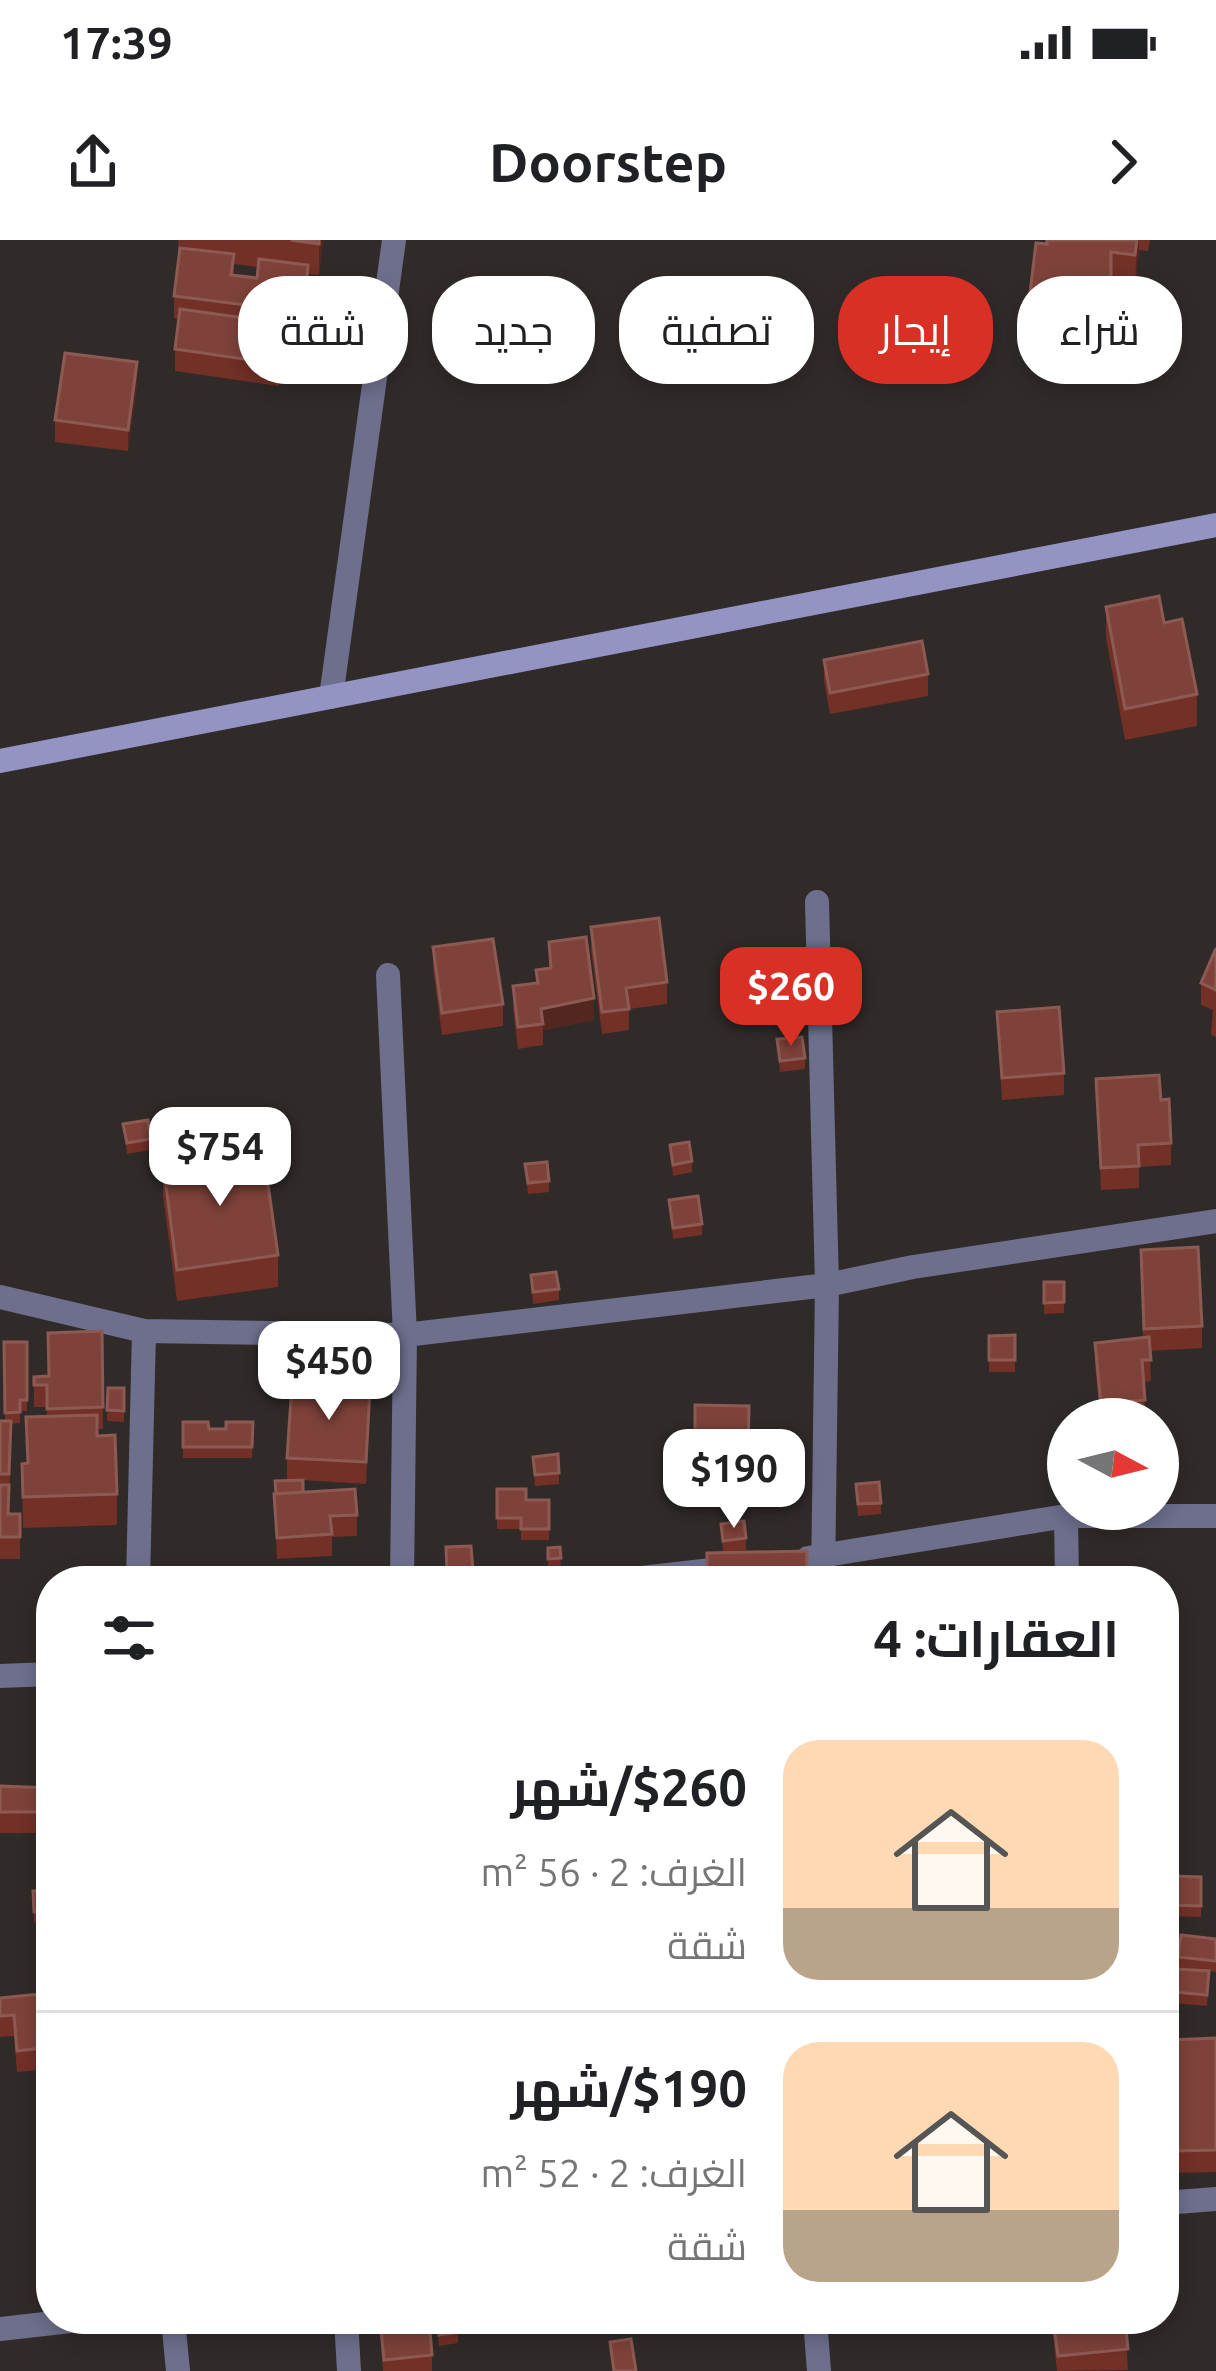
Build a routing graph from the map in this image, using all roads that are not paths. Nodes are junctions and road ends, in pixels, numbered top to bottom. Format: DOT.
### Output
graph roads {
  1 [pos="394,240"];
  2 [pos="1216,525"];
  3 [pos="331,697"];
  4 [pos="0,761"];
  5 [pos="817,902"];
  6 [pos="388,976"];
  7 [pos="1216,1221"];
  8 [pos="827,1285"];
  9 [pos="0,1297"];
  10 [pos="144,1331"];
  11 [pos="405,1335"];
  12 [pos="1179,1516"];
  13 [pos="1216,1516"];
  14 [pos="1047,1520"];
  15 [pos="1066,1530"];
  16 [pos="138,1566"];
  17 [pos="402,1566"];
  18 [pos="741,1566"];
  19 [pos="795,1566"];
  20 [pos="824,1566"];
  21 [pos="838,1566"];
  22 [pos="1067,1566"];
  23 [pos="36,1675"];
  24 [pos="0,1676"];
  25 [pos="1216,2199"];
  26 [pos="1179,2202"];
  27 [pos="36,2325"];
  28 [pos="0,2329"];
  29 [pos="174,2334"];
  30 [pos="347,2334"];
  31 [pos="816,2334"];
  32 [pos="178,2371"];
  33 [pos="349,2371"];
  34 [pos="819,2371"];
  1 -- 3 [label="street"];
  2 -- 3 [label="street"];
  3 -- 4 [label="street"];
  5 -- 8 [label="street"];
  6 -- 11 [label="street"];
  7 -- 8 [label="street"];
  8 -- 11 [label="street"];
  8 -- 20 [label="street"];
  9 -- 10 [label="street"];
  10 -- 11 [label="street"];
  10 -- 16 [label="street"];
  11 -- 17 [label="street"];
  12 -- 13 [label="street"];
  14 -- 21 [label="street"];
  15 -- 22 [label="street"];
  18 -- 19 [label="street"];
  23 -- 24 [label="street"];
  25 -- 26 [label="street"];
  27 -- 28 [label="street"];
  29 -- 32 [label="street"];
  30 -- 33 [label="street"];
  31 -- 34 [label="street"];
}
